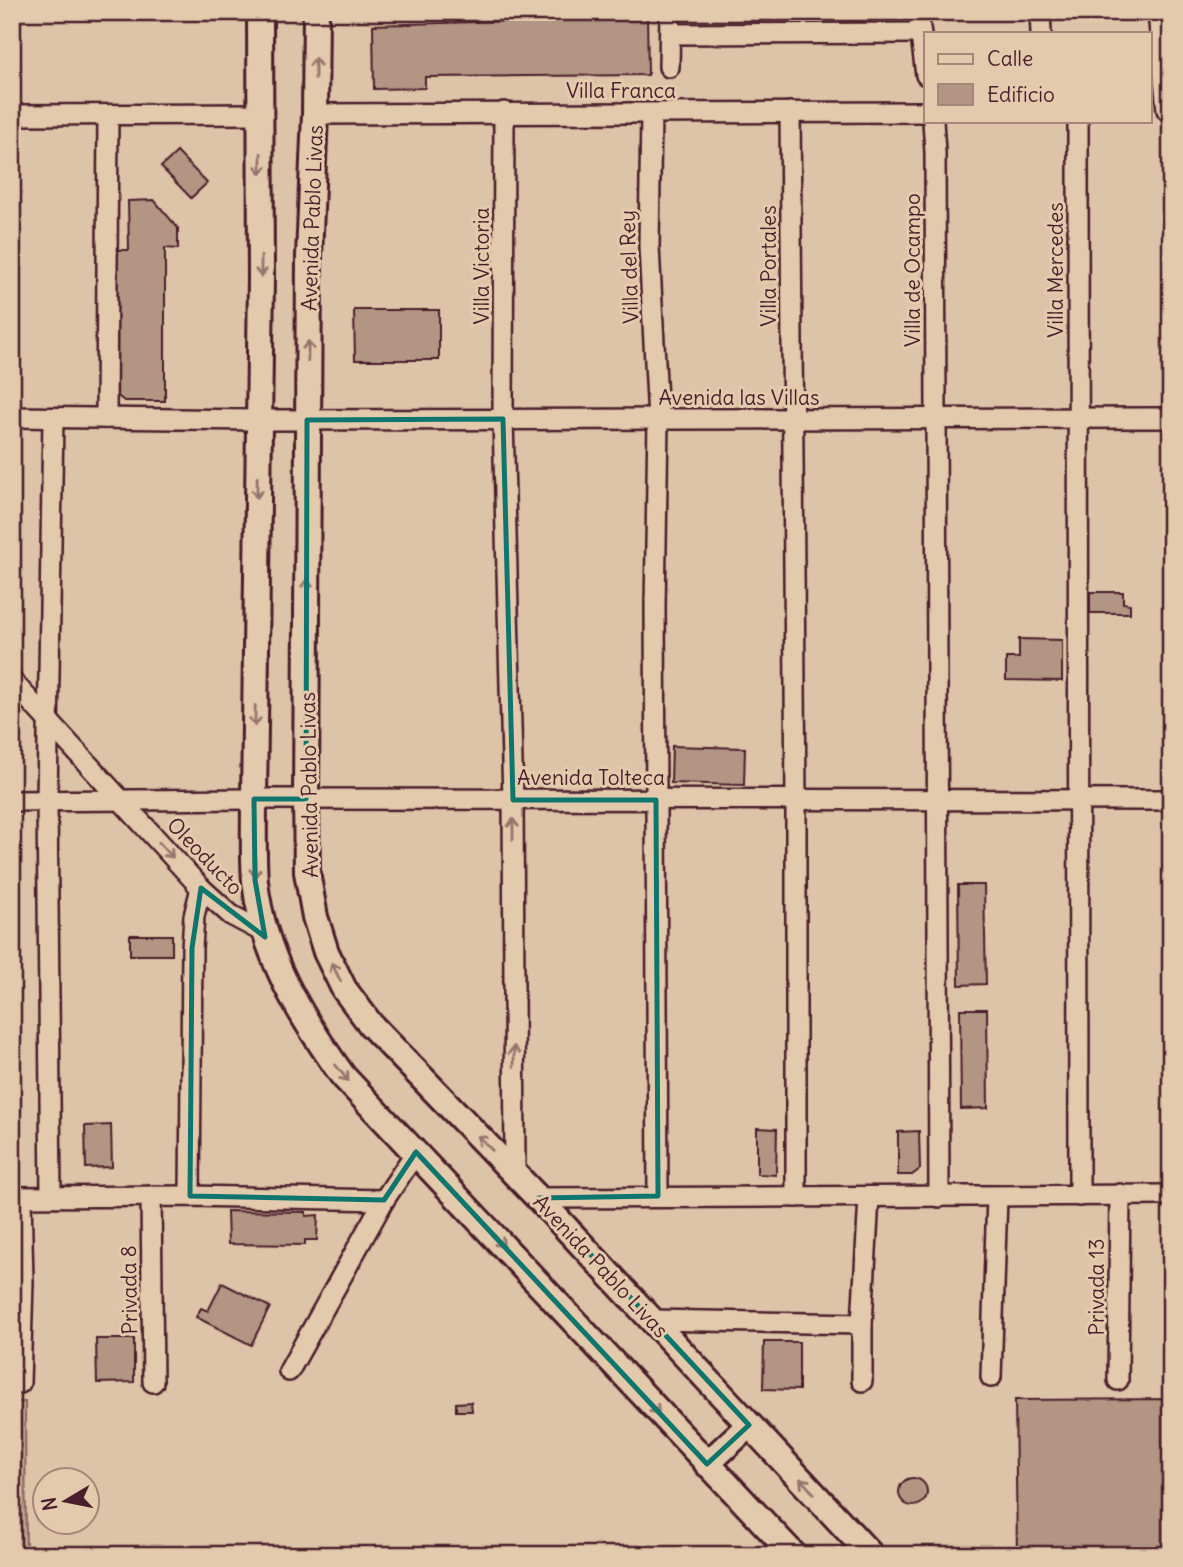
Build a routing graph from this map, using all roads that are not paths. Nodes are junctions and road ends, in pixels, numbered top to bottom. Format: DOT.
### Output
graph roads {
  1 [pos="260,12"];
  2 [pos="316,12"];
  3 [pos="670,12"];
  4 [pos="918,12"];
  5 [pos="1040,12"];
  6 [pos="1158,12"];
  7 [pos="1041,32"];
  8 [pos="920,33"];
  9 [pos="670,34"];
  10 [pos="924,61"];
  11 [pos="669,67"];
  12 [pos="1162,110"];
  13 [pos="504,112"];
  14 [pos="790,112"];
  15 [pos="924,112"];
  16 [pos="12,114"];
  17 [pos="261,114"];
  18 [pos="315,114"];
  19 [pos="651,114"];
  20 [pos="108,116"];
  21 [pos="933,122"];
  22 [pos="1078,122"];
  23 [pos="12,417"];
  24 [pos="53,418"];
  25 [pos="106,418"];
  26 [pos="1171,418"];
  27 [pos="503,419"];
  28 [pos="1079,419"];
  29 [pos="258,420"];
  30 [pos="307,420"];
  31 [pos="658,420"];
  32 [pos="792,420"];
  33 [pos="935,420"];
  34 [pos="12,681"];
  35 [pos="50,721"];
  36 [pos="254,799"];
  37 [pos="306,799"];
  38 [pos="120,800"];
  39 [pos="513,800"];
  40 [pos="656,800"];
  41 [pos="796,800"];
  42 [pos="938,800"];
  43 [pos="1078,800"];
  44 [pos="1171,800"];
  45 [pos="12,801"];
  46 [pos="47,801"];
  47 [pos="201,888"];
  48 [pos="265,933"];
  49 [pos="416,1152"];
  50 [pos="514,1173"];
  51 [pos="1120,1194"];
  52 [pos="51,1195"];
  53 [pos="1171,1195"];
  54 [pos="151,1196"];
  55 [pos="190,1196"];
  56 [pos="658,1196"];
  57 [pos="1079,1196"];
  58 [pos="17,1197"];
  59 [pos="796,1197"];
  60 [pos="869,1197"];
  61 [pos="939,1197"];
  62 [pos="997,1197"];
  63 [pos="538,1198"];
  64 [pos="384,1200"];
  65 [pos="651,1320"];
  66 [pos="862,1324"];
  67 [pos="289,1371"];
  68 [pos="991,1377"];
  69 [pos="1118,1380"];
  70 [pos="862,1381"];
  71 [pos="153,1382"];
  72 [pos="20,1383"];
  73 [pos="749,1425"];
  74 [pos="707,1464"];
  75 [pos="794,1555"];
  76 [pos="871,1555"];
  1 -- 17 [label="main road"];
  18 -- 2 [label="main road, Avenida Pablo Livas, one-way"];
  3 -- 9 [label="street"];
  4 -- 8 [label="street"];
  5 -- 7 [label="street"];
  6 -- 12 [label="street"];
  8 -- 9 [label="street"];
  8 -- 10 [label="street"];
  9 -- 11 [label="street"];
  13 -- 18 [label="street, Villa Franca"];
  13 -- 19 [label="street, Villa Franca"];
  13 -- 27 [label="street, Villa Victoria"];
  14 -- 15 [label="street, Villa Franca"];
  14 -- 19 [label="street, Villa Franca"];
  14 -- 32 [label="street, Villa Portales"];
  16 -- 20 [label="street"];
  17 -- 20 [label="street"];
  17 -- 29 [label="main road, one-way"];
  30 -- 18 [label="main road, Avenida Pablo Livas, one-way"];
  19 -- 31 [label="street, Villa del Rey"];
  20 -- 25 [label="street"];
  21 -- 33 [label="street, Villa de Ocampo"];
  22 -- 28 [label="street, Villa Mercedes"];
  23 -- 24 [label="street"];
  24 -- 25 [label="street"];
  24 -- 35 [label="street"];
  25 -- 29 [label="street"];
  26 -- 28 [label="street, Avenida las Villas"];
  27 -- 30 [label="street, Avenida las Villas"];
  27 -- 31 [label="street, Avenida las Villas"];
  27 -- 39 [label="street, Villa Victoria"];
  28 -- 33 [label="street, Avenida las Villas"];
  28 -- 43 [label="street, Villa Mercedes"];
  29 -- 30 [label="street"];
  29 -- 36 [label="main road, one-way"];
  37 -- 30 [label="main road, Avenida Pablo Livas, one-way"];
  31 -- 32 [label="street, Avenida las Villas"];
  31 -- 40 [label="street, Villa del Rey"];
  32 -- 33 [label="street, Avenida las Villas"];
  32 -- 41 [label="street, Villa Portales"];
  33 -- 42 [label="street, Villa de Ocampo"];
  34 -- 35 [label="street, Oleoducto"];
  35 -- 38 [label="street, Oleoducto"];
  35 -- 46 [label="street"];
  36 -- 37 [label="street, Avenida Tolteca"];
  36 -- 38 [label="street, Avenida Tolteca"];
  36 -- 48 [label="main road, one-way"];
  37 -- 39 [label="street, Avenida Tolteca"];
  50 -- 37 [label="main road, Avenida Pablo Livas, one-way"];
  38 -- 46 [label="street, Avenida Tolteca"];
  38 -- 47 [label="street, Oleoducto, one-way"];
  39 -- 40 [label="street, Avenida Tolteca"];
  50 -- 39 [label="street, Villa Victoria, one-way"];
  40 -- 41 [label="street, Avenida Tolteca"];
  40 -- 56 [label="street, Villa del Rey"];
  41 -- 42 [label="street, Avenida Tolteca"];
  41 -- 59 [label="street, Villa Portales"];
  42 -- 43 [label="street, Avenida Tolteca"];
  42 -- 61 [label="street, Villa de Ocampo"];
  43 -- 44 [label="street, Avenida Tolteca"];
  43 -- 57 [label="street, Villa Mercedes"];
  45 -- 46 [label="street, Avenida Tolteca"];
  46 -- 52 [label="street"];
  47 -- 48 [label="street, Oleoducto"];
  47 -- 55 [label="street"];
  48 -- 49 [label="main road, one-way"];
  49 -- 64 [label="street"];
  49 -- 74 [label="main road, one-way"];
  50 -- 63 [label="main road, Avenida Pablo Livas"];
  51 -- 53 [label="street"];
  51 -- 57 [label="street"];
  51 -- 69 [label="street, Privada 13"];
  52 -- 54 [label="street"];
  52 -- 58 [label="street"];
  54 -- 55 [label="street"];
  54 -- 71 [label="street, Privada 8"];
  55 -- 64 [label="street"];
  56 -- 59 [label="street"];
  56 -- 63 [label="street"];
  57 -- 62 [label="street"];
  58 -- 72 [label="street"];
  59 -- 60 [label="street"];
  60 -- 61 [label="street"];
  60 -- 66 [label="street"];
  61 -- 62 [label="street"];
  62 -- 68 [label="street"];
  63 -- 65 [label="main road, Avenida Pablo Livas"];
  64 -- 67 [label="street"];
  65 -- 66 [label="street"];
  65 -- 73 [label="main road, Avenida Pablo Livas"];
  66 -- 70 [label="street"];
  73 -- 74 [label="main road"];
  76 -- 73 [label="main road, Avenida Pablo Livas, one-way"];
  74 -- 75 [label="main road"];
}
